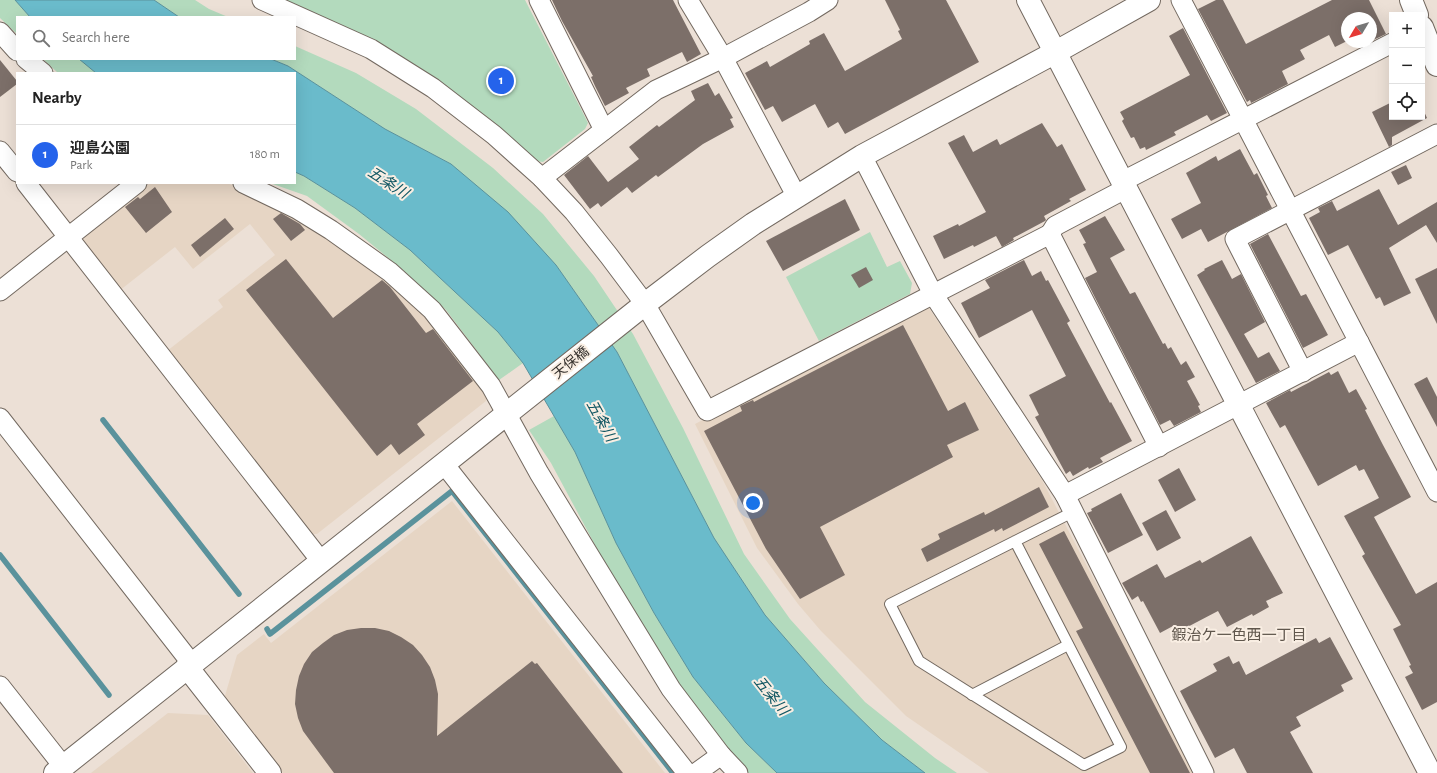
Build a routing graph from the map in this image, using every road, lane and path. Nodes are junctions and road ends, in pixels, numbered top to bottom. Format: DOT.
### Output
graph roads {
  1 [pos="262,0"];
  2 [pos="539,0"];
  3 [pos="688,0"];
  4 [pos="828,0"];
  5 [pos="1028,0"];
  6 [pos="1149,0"];
  7 [pos="1181,0"];
  8 [pos="1411,0"];
  9 [pos="806,6"];
  10 [pos="1416,12"];
  11 [pos="0,32"];
  12 [pos="1425,35"];
  13 [pos="1389,45"];
  14 [pos="16,50"];
  15 [pos="1056,52"];
  16 [pos="723,58"];
  17 [pos="27,60"];
  18 [pos="1437,65"];
  19 [pos="42,72"];
  20 [pos="1243,119"];
  21 [pos="604,130"];
  22 [pos="1437,134"];
  23 [pos="0,151"];
  24 [pos="862,156"];
  25 [pos="16,171"];
  26 [pos="542,178"];
  27 [pos="27,184"];
  28 [pos="136,184"];
  29 [pos="245,184"];
  30 [pos="1125,185"];
  31 [pos="797,197"];
  32 [pos="1290,210"];
  33 [pos="1050,234"];
  34 [pos="69,237"];
  35 [pos="0,292"];
  36 [pos="934,294"];
  37 [pos="645,304"];
  38 [pos="1359,342"];
  39 [pos="1303,372"];
  40 [pos="1239,405"];
  41 [pos="511,411"];
  42 [pos="0,418"];
  43 [pos="1159,446"];
  44 [pos="444,464"];
  45 [pos="1437,492"];
  46 [pos="1065,495"];
  47 [pos="1073,512"];
  48 [pos="1015,541"];
  49 [pos="321,561"];
  50 [pos="1068,645"];
  51 [pos="190,665"];
  52 [pos="0,686"];
  53 [pos="972,695"];
  54 [pos="721,755"];
  55 [pos="59,770"];
  56 [pos="270,773"];
  57 [pos="687,773"];
  58 [pos="696,773"];
  59 [pos="738,773"];
  60 [pos="1204,773"];
  61 [pos="1430,773"];
  1 -- 26 [label="street"];
  2 -- 21 [label="street"];
  3 -- 16 [label="street"];
  4 -- 9 [label="street"];
  5 -- 15 [label="street"];
  6 -- 15 [label="street, 天保橋"];
  7 -- 20 [label="street"];
  8 -- 10 [label="street"];
  9 -- 16 [label="street"];
  11 -- 14 [label="street"];
  12 -- 18 [label="street"];
  13 -- 20 [label="street"];
  15 -- 24 [label="street, 天保橋"];
  15 -- 30 [label="street"];
  16 -- 21 [label="street"];
  16 -- 31 [label="street"];
  17 -- 19 [label="street"];
  20 -- 30 [label="street"];
  20 -- 32 [label="street"];
  21 -- 26 [label="street"];
  22 -- 32 [label="street"];
  23 -- 25 [label="street"];
  24 -- 31 [label="street, 天保橋"];
  24 -- 36 [label="street"];
  26 -- 37 [label="street"];
  27 -- 34 [label="street"];
  28 -- 34 [label="street"];
  29 -- 41 [label="street"];
  30 -- 33 [label="street"];
  30 -- 40 [label="street"];
  31 -- 37 [label="street, 天保橋"];
  32 -- 38 [label="street"];
  32 -- 39 [label="street"];
  33 -- 36 [label="street"];
  33 -- 43 [label="street"];
  34 -- 35 [label="street"];
  34 -- 49 [label="street"];
  36 -- 37 [label="street"];
  36 -- 46 [label="street"];
  37 -- 41 [label="street, 天保橋"];
  38 -- 39 [label="street"];
  38 -- 45 [label="street"];
  39 -- 40 [label="street"];
  40 -- 43 [label="street"];
  40 -- 61 [label="street"];
  41 -- 44 [label="street, 天保橋"];
  41 -- 54 [label="street"];
  42 -- 51 [label="street"];
  43 -- 46 [label="street"];
  44 -- 49 [label="street, 天保橋"];
  44 -- 57 [label="street"];
  46 -- 47 [label="street"];
  47 -- 48 [label="lane"];
  47 -- 60 [label="street"];
  48 -- 50 [label="lane"];
  48 -- 53 [label="lane"];
  49 -- 51 [label="street, 天保橋"];
  50 -- 53 [label="lane"];
  50 -- 53 [label="lane"];
  51 -- 55 [label="street, 天保橋"];
  51 -- 56 [label="street"];
  52 -- 55 [label="street"];
  54 -- 58 [label="street"];
  54 -- 59 [label="street"];
}
